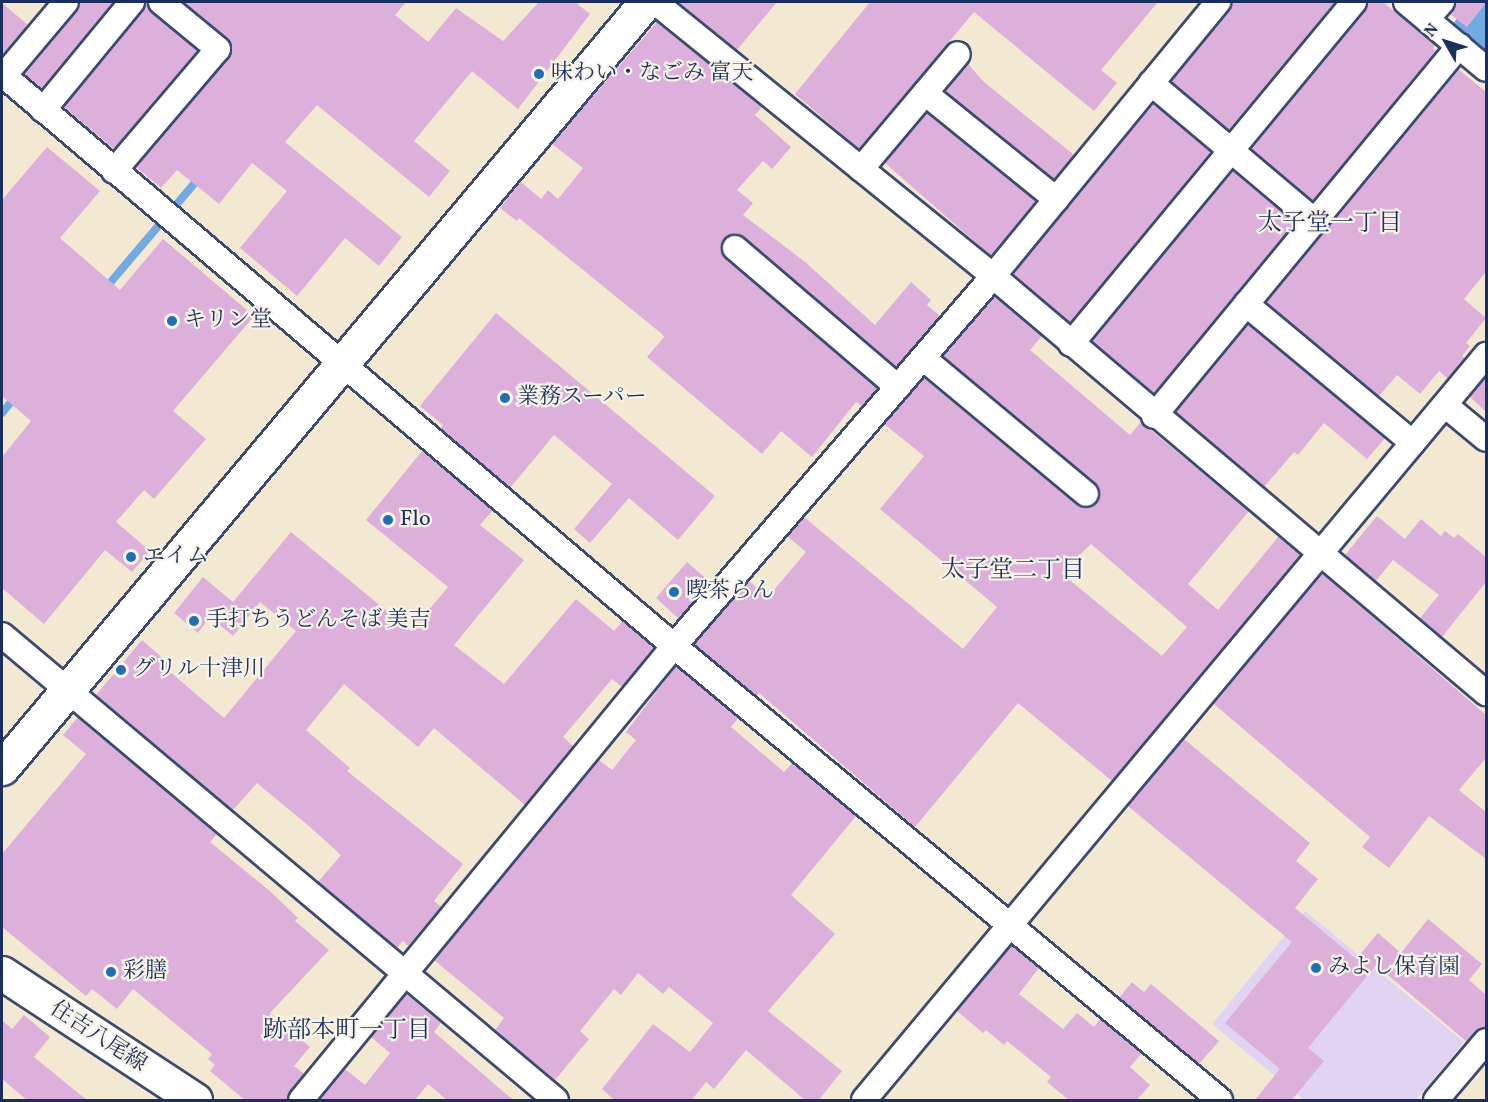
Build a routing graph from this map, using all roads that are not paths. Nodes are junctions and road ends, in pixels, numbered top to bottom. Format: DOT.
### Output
graph roads {
  1 [pos="66,2"];
  2 [pos="132,2"];
  3 [pos="162,2"];
  4 [pos="646,2"];
  5 [pos="655,2"];
  6 [pos="1218,2"];
  7 [pos="1353,2"];
  8 [pos="1406,2"];
  9 [pos="1435,10"];
  10 [pos="1459,46"];
  11 [pos="958,54"];
  12 [pos="1486,69"];
  13 [pos="2,76"];
  14 [pos="1151,83"];
  15 [pos="925,93"];
  16 [pos="43,110"];
  17 [pos="1231,150"];
  18 [pos="861,170"];
  19 [pos="114,171"];
  20 [pos="1056,199"];
  21 [pos="1315,221"];
  22 [pos="735,248"];
  23 [pos="993,276"];
  24 [pos="1246,304"];
  25 [pos="1071,344"];
  26 [pos="1486,356"];
  27 [pos="923,358"];
  28 [pos="342,366"];
  29 [pos="898,387"];
  30 [pos="1445,405"];
  31 [pos="1154,416"];
  32 [pos="1486,439"];
  33 [pos="1413,443"];
  34 [pos="1086,494"];
  35 [pos="1319,555"];
  36 [pos="2,635"];
  37 [pos="674,646"];
  38 [pos="69,691"];
  39 [pos="1486,693"];
  40 [pos="2,768"];
  41 [pos="1009,925"];
  42 [pos="2,973"];
  43 [pos="405,975"];
  44 [pos="1486,1041"];
  45 [pos="189,1099"];
  46 [pos="301,1101"];
  47 [pos="556,1101"];
  48 [pos="864,1101"];
  49 [pos="1220,1101"];
  50 [pos="1436,1101"];
  1 -- 13 [label="street"];
  2 -- 16 [label="street"];
  3 -- 19 [label="street"];
  4 -- 28 [label="street"];
  5 -- 18 [label="street"];
  6 -- 14 [label="street"];
  7 -- 17 [label="street"];
  8 -- 9 [label="street"];
  9 -- 10 [label="street"];
  10 -- 12 [label="street"];
  10 -- 21 [label="street"];
  11 -- 15 [label="street"];
  13 -- 16 [label="street"];
  14 -- 17 [label="street"];
  14 -- 20 [label="street"];
  15 -- 18 [label="street"];
  15 -- 20 [label="street"];
  16 -- 19 [label="street"];
  17 -- 21 [label="street"];
  17 -- 25 [label="street"];
  18 -- 23 [label="street"];
  19 -- 28 [label="street"];
  20 -- 23 [label="street"];
  21 -- 24 [label="street"];
  22 -- 29 [label="street"];
  23 -- 25 [label="street"];
  23 -- 27 [label="street"];
  24 -- 31 [label="street"];
  24 -- 33 [label="street"];
  25 -- 31 [label="street"];
  26 -- 30 [label="street"];
  27 -- 29 [label="street"];
  27 -- 34 [label="street"];
  28 -- 37 [label="street"];
  28 -- 38 [label="street"];
  29 -- 37 [label="street"];
  30 -- 32 [label="street"];
  30 -- 33 [label="street"];
  31 -- 35 [label="street"];
  33 -- 35 [label="street"];
  35 -- 39 [label="street"];
  35 -- 41 [label="street"];
  36 -- 38 [label="street"];
  37 -- 41 [label="street"];
  37 -- 43 [label="street"];
  38 -- 40 [label="street"];
  38 -- 43 [label="street"];
  41 -- 48 [label="street"];
  41 -- 49 [label="street"];
  42 -- 45 [label="street, 住吉八尾線"];
  43 -- 46 [label="street"];
  43 -- 47 [label="street"];
  44 -- 50 [label="street"];
}
